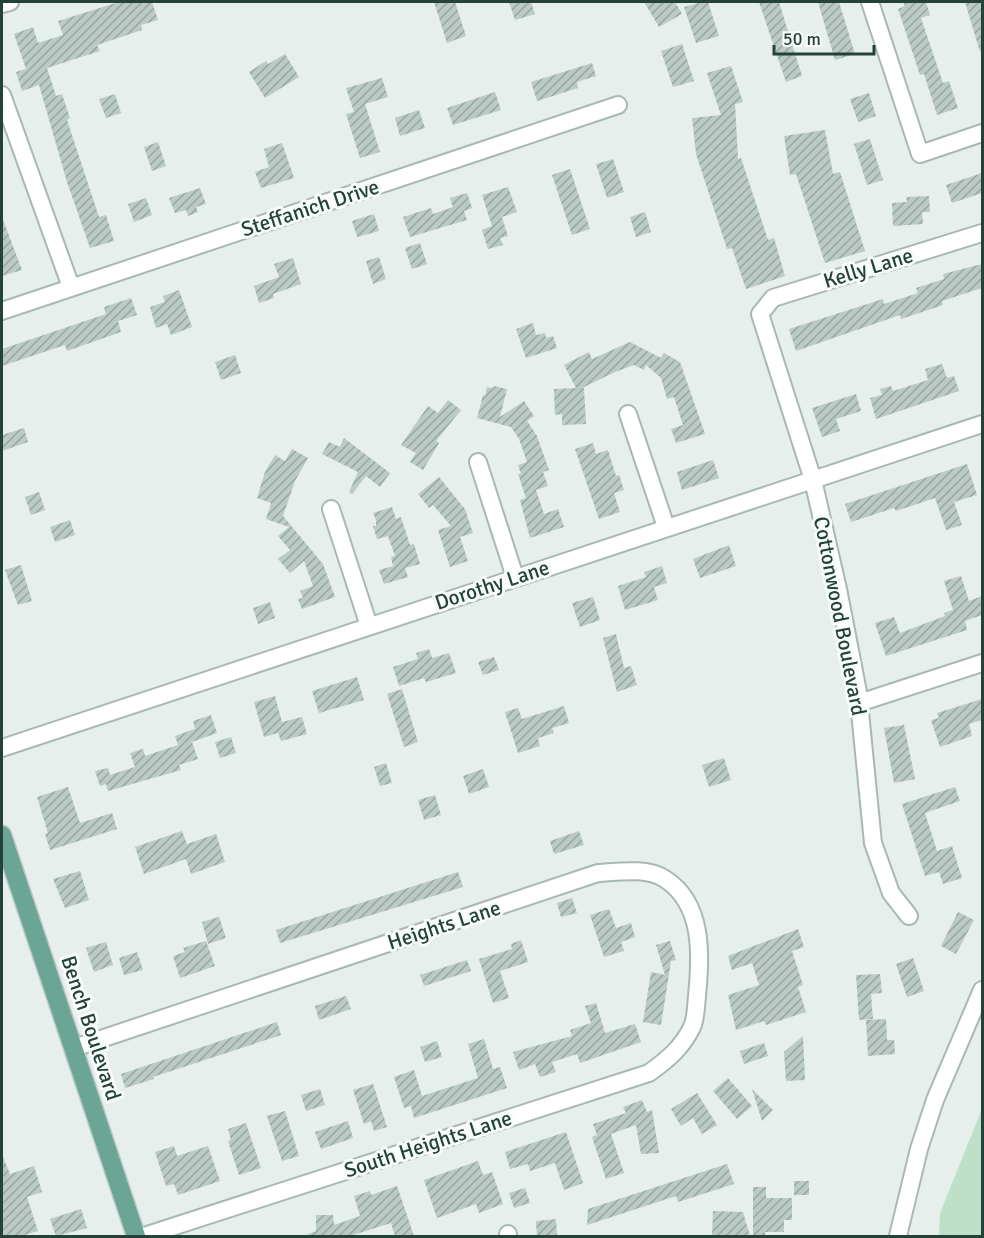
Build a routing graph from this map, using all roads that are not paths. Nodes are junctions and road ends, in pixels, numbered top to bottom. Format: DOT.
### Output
graph roads {
  1 [pos="10,2"];
  2 [pos="870,2"];
  3 [pos="2,4"];
  4 [pos="2,95"];
  5 [pos="618,105"];
  6 [pos="982,133"];
  7 [pos="982,233"];
  8 [pos="71,287"];
  9 [pos="2,311"];
  10 [pos="760,314"];
  11 [pos="628,414"];
  12 [pos="982,424"];
  13 [pos="478,462"];
  14 [pos="813,480"];
  15 [pos="331,509"];
  16 [pos="666,526"];
  17 [pos="515,577"];
  18 [pos="369,626"];
  19 [pos="982,663"];
  20 [pos="859,703"];
  21 [pos="2,748"];
  22 [pos="2,835"];
  23 [pos="909,916"];
  24 [pos="982,990"];
  25 [pos="693,1025"];
  26 [pos="74,1048"];
  27 [pos="136,1236"];
  28 [pos="144,1236"];
  29 [pos="898,1236"];
  1 -- 3 [label="street"];
  2 -- 6 [label="street"];
  4 -- 8 [label="street"];
  5 -- 8 [label="street, Steffanich Drive"];
  7 -- 10 [label="street, Kelly Lane"];
  8 -- 9 [label="street, Steffanich Drive"];
  10 -- 14 [label="street, Cottonwood Boulevard"];
  11 -- 16 [label="street"];
  12 -- 14 [label="street, Dorothy Lane"];
  13 -- 17 [label="street"];
  14 -- 16 [label="street, Dorothy Lane"];
  14 -- 20 [label="street, Cottonwood Boulevard"];
  15 -- 18 [label="street"];
  16 -- 17 [label="street, Dorothy Lane"];
  17 -- 18 [label="street, Dorothy Lane"];
  18 -- 21 [label="street, Dorothy Lane"];
  19 -- 20 [label="street"];
  20 -- 23 [label="street, Cottonwood Boulevard"];
  22 -- 26 [label="main road, Bench Boulevard"];
  24 -- 29 [label="street"];
  25 -- 26 [label="street, Heights Lane"];
  25 -- 28 [label="street, South Heights Lane"];
  26 -- 27 [label="main road, Bench Boulevard"];
}
